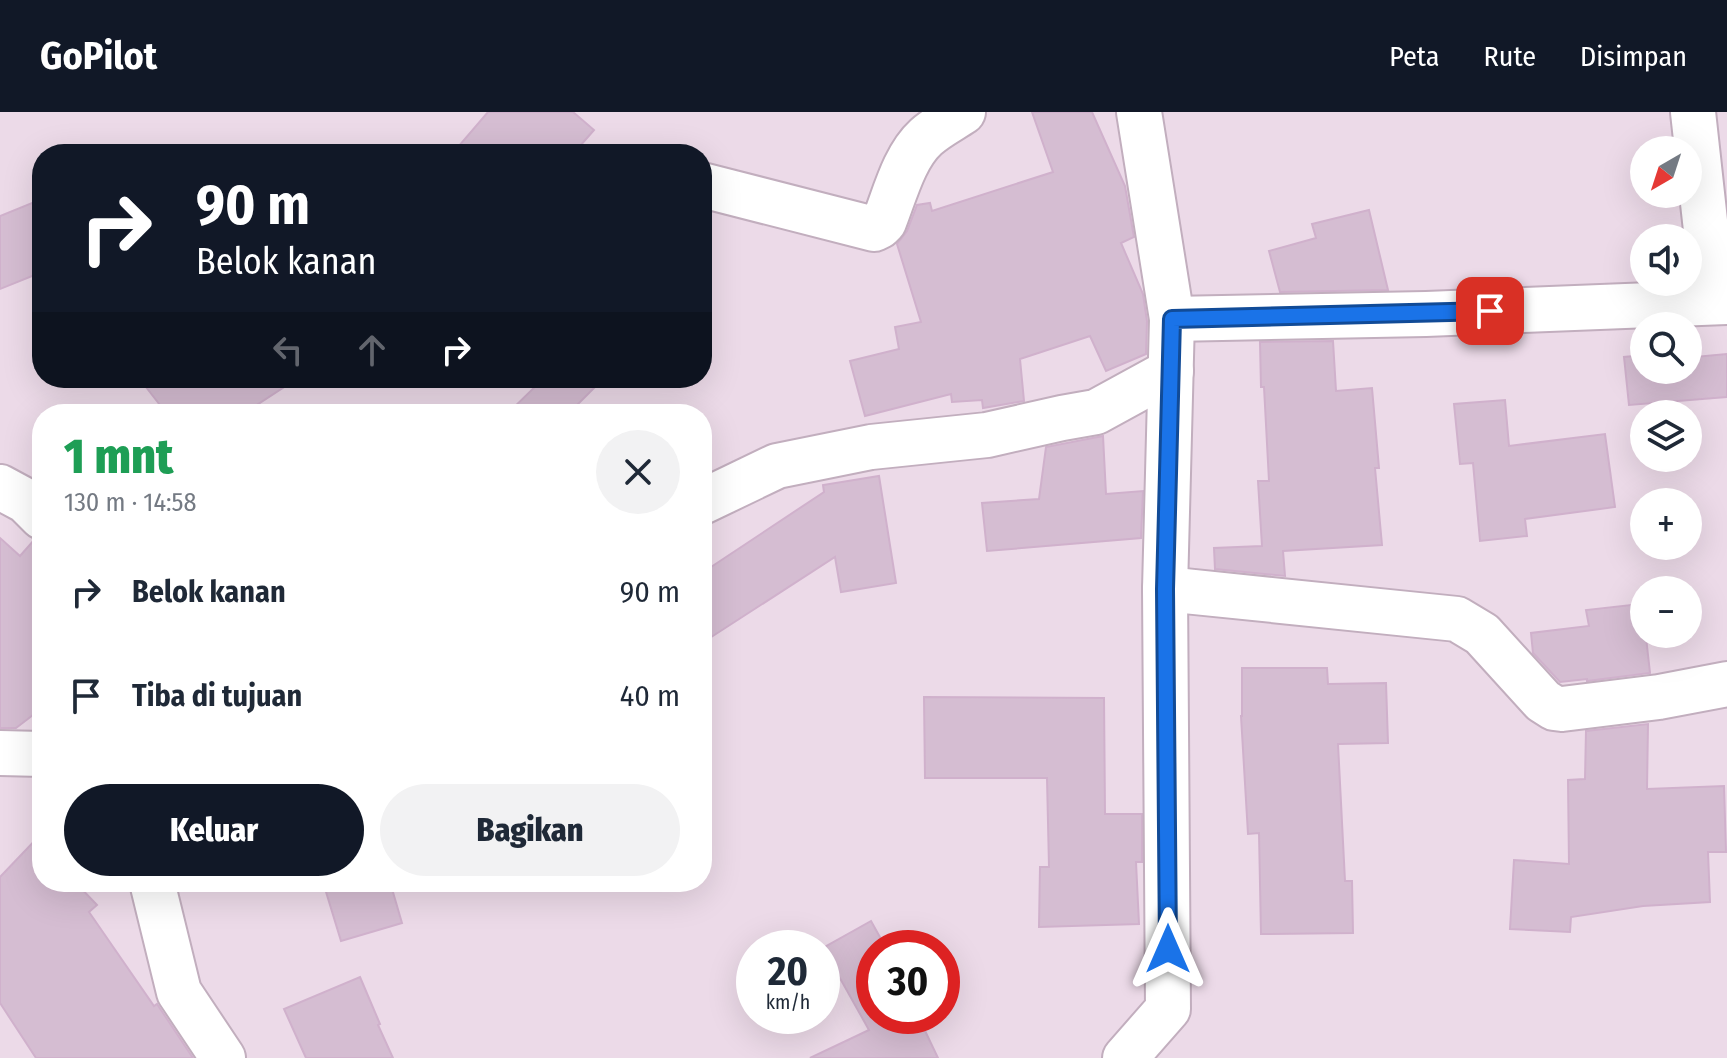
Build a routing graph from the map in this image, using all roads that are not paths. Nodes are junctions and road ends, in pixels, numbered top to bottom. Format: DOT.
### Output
graph roads {
  1 [pos="963,112"];
  2 [pos="1139,112"];
  3 [pos="1693,112"];
  4 [pos="712,188"];
  5 [pos="1716,230"];
  6 [pos="1719,302"];
  7 [pos="1172,319"];
  8 [pos="1171,371"];
  9 [pos="0,487"];
  10 [pos="712,497"];
  11 [pos="32,507"];
  12 [pos="1165,589"];
  13 [pos="1727,684"];
  14 [pos="0,753"];
  15 [pos="32,754"];
  16 [pos="154,892"];
  17 [pos="223,1058"];
  18 [pos="1125,1058"];
  1 -- 4 [label="street"];
  2 -- 7 [label="street"];
  3 -- 5 [label="street"];
  5 -- 6 [label="street"];
  6 -- 7 [label="street"];
  7 -- 8 [label="street"];
  8 -- 10 [label="street"];
  8 -- 12 [label="street"];
  9 -- 11 [label="street"];
  12 -- 13 [label="street"];
  12 -- 18 [label="street"];
  14 -- 15 [label="street"];
  16 -- 17 [label="street"];
}
